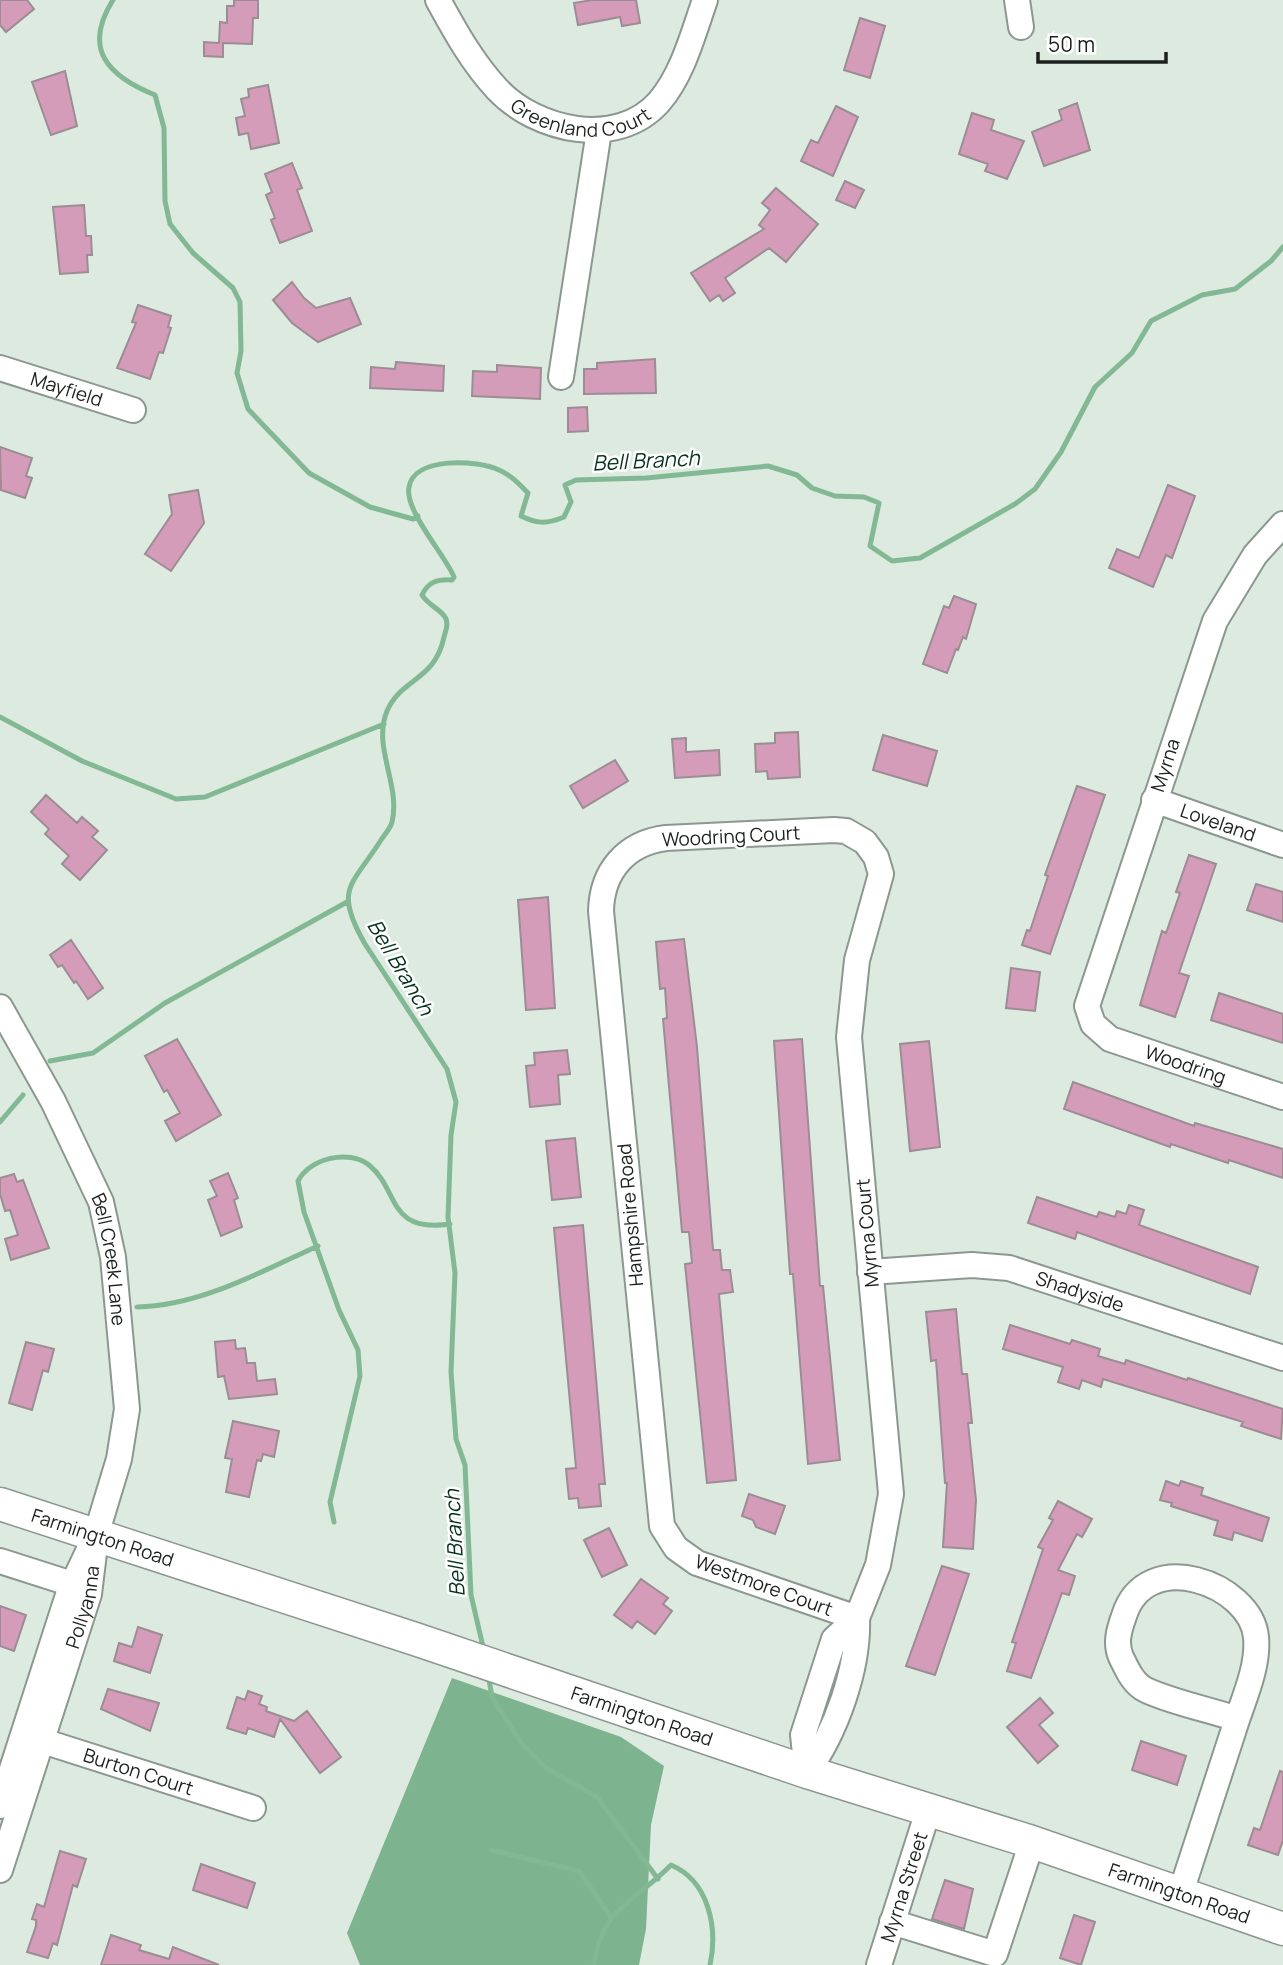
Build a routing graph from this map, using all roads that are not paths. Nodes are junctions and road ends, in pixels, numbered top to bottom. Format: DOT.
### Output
graph roads {
  1 [pos="438,0"];
  2 [pos="705,0"];
  3 [pos="1017,0"];
  4 [pos="1021,27"];
  5 [pos="599,131"];
  6 [pos="0,368"];
  7 [pos="561,377"];
  8 [pos="133,410"];
  9 [pos="1283,524"];
  10 [pos="1154,800"];
  11 [pos="1283,845"];
  12 [pos="871,848"];
  13 [pos="607,966"];
  14 [pos="0,1007"];
  15 [pos="1093,1024"];
  16 [pos="1283,1097"];
  17 [pos="870,1272"];
  18 [pos="1283,1358"];
  19 [pos="654,1465"];
  20 [pos="0,1503"];
  21 [pos="96,1535"];
  22 [pos="0,1561"];
  23 [pos="80,1589"];
  24 [pos="857,1619"];
  25 [pos="1237,1719"];
  26 [pos="34,1739"];
  27 [pos="807,1772"];
  28 [pos="5,1807"];
  29 [pos="253,1808"];
  30 [pos="929,1808"];
  31 [pos="1032,1842"];
  32 [pos="0,1870"];
  33 [pos="1180,1895"];
  34 [pos="892,1922"];
  35 [pos="1283,1929"];
  36 [pos="879,1965"];
  1 -- 5 [label="street, Greenland Court"];
  2 -- 5 [label="street, Greenland Court"];
  3 -- 4 [label="street"];
  5 -- 7 [label="street"];
  6 -- 8 [label="street, Mayfield"];
  9 -- 10 [label="street, Myrna"];
  10 -- 11 [label="street, Loveland"];
  10 -- 15 [label="street, Myrna"];
  12 -- 13 [label="street, Woodring Court"];
  12 -- 17 [label="street, Myrna Court"];
  13 -- 19 [label="street, Hampshire Road"];
  14 -- 21 [label="street, Bell Creek Lane"];
  15 -- 16 [label="street, Woodring"];
  17 -- 18 [label="street, Shadyside"];
  17 -- 24 [label="street, Myrna Court"];
  19 -- 24 [label="street, Westmore Court"];
  20 -- 21 [label="main road, Farmington Road"];
  21 -- 23 [label="street, Pollyanna"];
  21 -- 27 [label="main road, Farmington Road"];
  22 -- 23 [label="street"];
  23 -- 26 [label="street, Pollyanna"];
  24 -- 27 [label="street, Myrna Court"];
  25 -- 25 [label="street"];
  25 -- 33 [label="street"];
  26 -- 28 [label="street, Pollyanna"];
  26 -- 29 [label="street, Burton Court"];
  27 -- 30 [label="main road, Farmington Road"];
  28 -- 32 [label="street, Pollyanna"];
  30 -- 31 [label="main road, Farmington Road"];
  30 -- 34 [label="street, Myrna Street"];
  31 -- 33 [label="main road, Farmington Road"];
  31 -- 34 [label="street"];
  33 -- 35 [label="main road, Farmington Road"];
  34 -- 36 [label="street, Myrna Street"];
}
